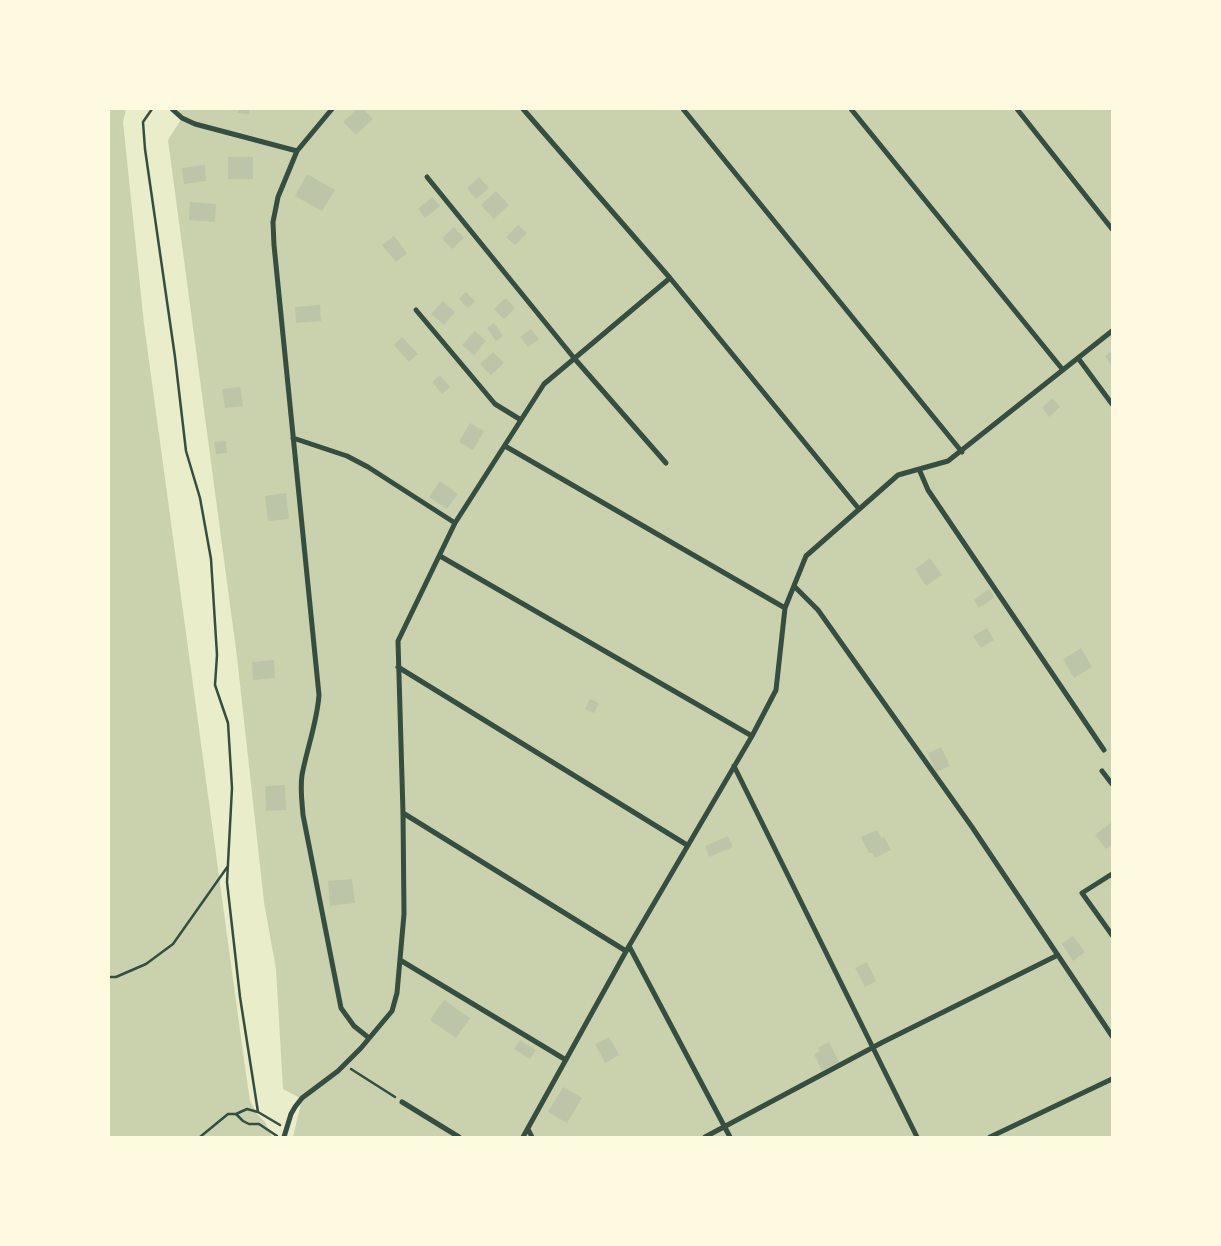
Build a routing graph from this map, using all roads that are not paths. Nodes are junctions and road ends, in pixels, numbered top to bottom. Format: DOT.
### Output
graph roads {
  1 [pos="172,109"];
  2 [pos="332,109"];
  3 [pos="523,109"];
  4 [pos="683,109"];
  5 [pos="851,109"];
  6 [pos="1017,109"];
  7 [pos="297,151"];
  8 [pos="427,177"];
  9 [pos="1112,229"];
  10 [pos="670,278"];
  11 [pos="416,310"];
  12 [pos="1112,331"];
  13 [pos="574,358"];
  14 [pos="1078,358"];
  15 [pos="1063,370"];
  16 [pos="1112,404"];
  17 [pos="521,420"];
  18 [pos="293,438"];
  19 [pos="505,446"];
  20 [pos="962,452"];
  21 [pos="666,463"];
  22 [pos="919,469"];
  23 [pos="859,509"];
  24 [pos="455,523"];
  25 [pos="440,556"];
  26 [pos="794,587"];
  27 [pos="785,608"];
  28 [pos="398,667"];
  29 [pos="752,736"];
  30 [pos="1104,750"];
  31 [pos="734,766"];
  32 [pos="1102,770"];
  33 [pos="1112,784"];
  34 [pos="403,814"];
  35 [pos="687,845"];
  36 [pos="1112,874"];
  37 [pos="1112,935"];
  38 [pos="628,949"];
  39 [pos="1058,955"];
  40 [pos="400,960"];
  41 [pos="1112,1036"];
  42 [pos="369,1038"];
  43 [pos="872,1048"];
  44 [pos="566,1060"];
  45 [pos="1112,1079"];
  46 [pos="402,1102"];
  47 [pos="724,1127"];
  48 [pos="528,1129"];
  49 [pos="284,1137"];
  50 [pos="458,1137"];
  51 [pos="523,1137"];
  52 [pos="532,1137"];
  53 [pos="704,1137"];
  54 [pos="730,1137"];
  55 [pos="917,1137"];
  56 [pos="990,1137"];
  1 -- 7 [label="street"];
  2 -- 7 [label="street"];
  3 -- 10 [label="street"];
  4 -- 20 [label="street"];
  5 -- 15 [label="street"];
  6 -- 9 [label="street"];
  7 -- 18 [label="street"];
  8 -- 13 [label="street"];
  10 -- 13 [label="street"];
  10 -- 23 [label="street"];
  11 -- 17 [label="street"];
  12 -- 14 [label="street"];
  13 -- 17 [label="street"];
  13 -- 21 [label="street"];
  14 -- 15 [label="street"];
  14 -- 16 [label="street"];
  15 -- 20 [label="street"];
  17 -- 19 [label="street"];
  18 -- 24 [label="street"];
  18 -- 42 [label="street"];
  19 -- 24 [label="street"];
  19 -- 27 [label="street"];
  20 -- 22 [label="street"];
  22 -- 23 [label="street"];
  22 -- 30 [label="street"];
  23 -- 26 [label="street"];
  24 -- 25 [label="street"];
  25 -- 28 [label="street"];
  25 -- 29 [label="street"];
  26 -- 27 [label="street"];
  26 -- 39 [label="street"];
  27 -- 29 [label="street"];
  28 -- 34 [label="street"];
  28 -- 35 [label="street"];
  29 -- 31 [label="street"];
  31 -- 35 [label="street"];
  31 -- 43 [label="street"];
  32 -- 33 [label="street"];
  34 -- 38 [label="street"];
  34 -- 40 [label="street"];
  35 -- 38 [label="street"];
  36 -- 37 [label="street"];
  38 -- 44 [label="street"];
  38 -- 47 [label="street"];
  39 -- 41 [label="street"];
  39 -- 43 [label="street"];
  40 -- 42 [label="street"];
  40 -- 44 [label="street"];
  42 -- 49 [label="street"];
  43 -- 47 [label="street"];
  43 -- 55 [label="street"];
  44 -- 48 [label="street"];
  45 -- 56 [label="street"];
  46 -- 50 [label="street"];
  47 -- 53 [label="street"];
  47 -- 54 [label="street"];
  48 -- 51 [label="street"];
  48 -- 52 [label="street"];
}
